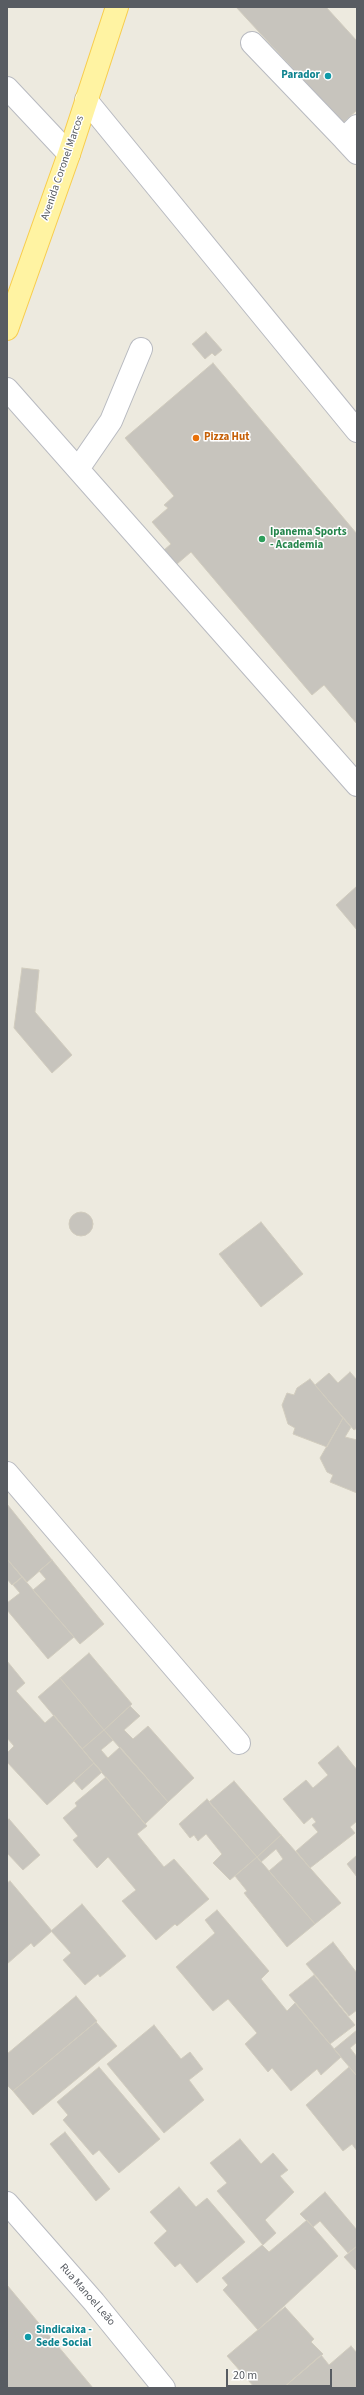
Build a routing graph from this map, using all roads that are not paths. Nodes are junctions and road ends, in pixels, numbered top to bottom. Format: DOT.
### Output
graph roads {
  1 [pos="117,7"];
  2 [pos="252,43"];
  3 [pos="7,88"];
  4 [pos="86,100"];
  5 [pos="353,139"];
  6 [pos="69,154"];
  7 [pos="7,329"];
  8 [pos="141,349"];
  9 [pos="7,389"];
  10 [pos="357,431"];
  11 [pos="78,469"];
  12 [pos="357,785"];
  13 [pos="7,1473"];
  14 [pos="239,1744"];
  15 [pos="7,2203"];
  16 [pos="164,2388"];
  1 -- 4 [label="main road, Avenida Coronel Marcos"];
  2 -- 5 [label="street"];
  3 -- 6 [label="street"];
  4 -- 6 [label="main road, Avenida Coronel Marcos"];
  4 -- 10 [label="street"];
  6 -- 7 [label="main road, Avenida Coronel Marcos"];
  8 -- 11 [label="street"];
  9 -- 11 [label="street"];
  11 -- 12 [label="street"];
  13 -- 14 [label="street"];
  15 -- 16 [label="street, Rua Manoel Leão"];
}
